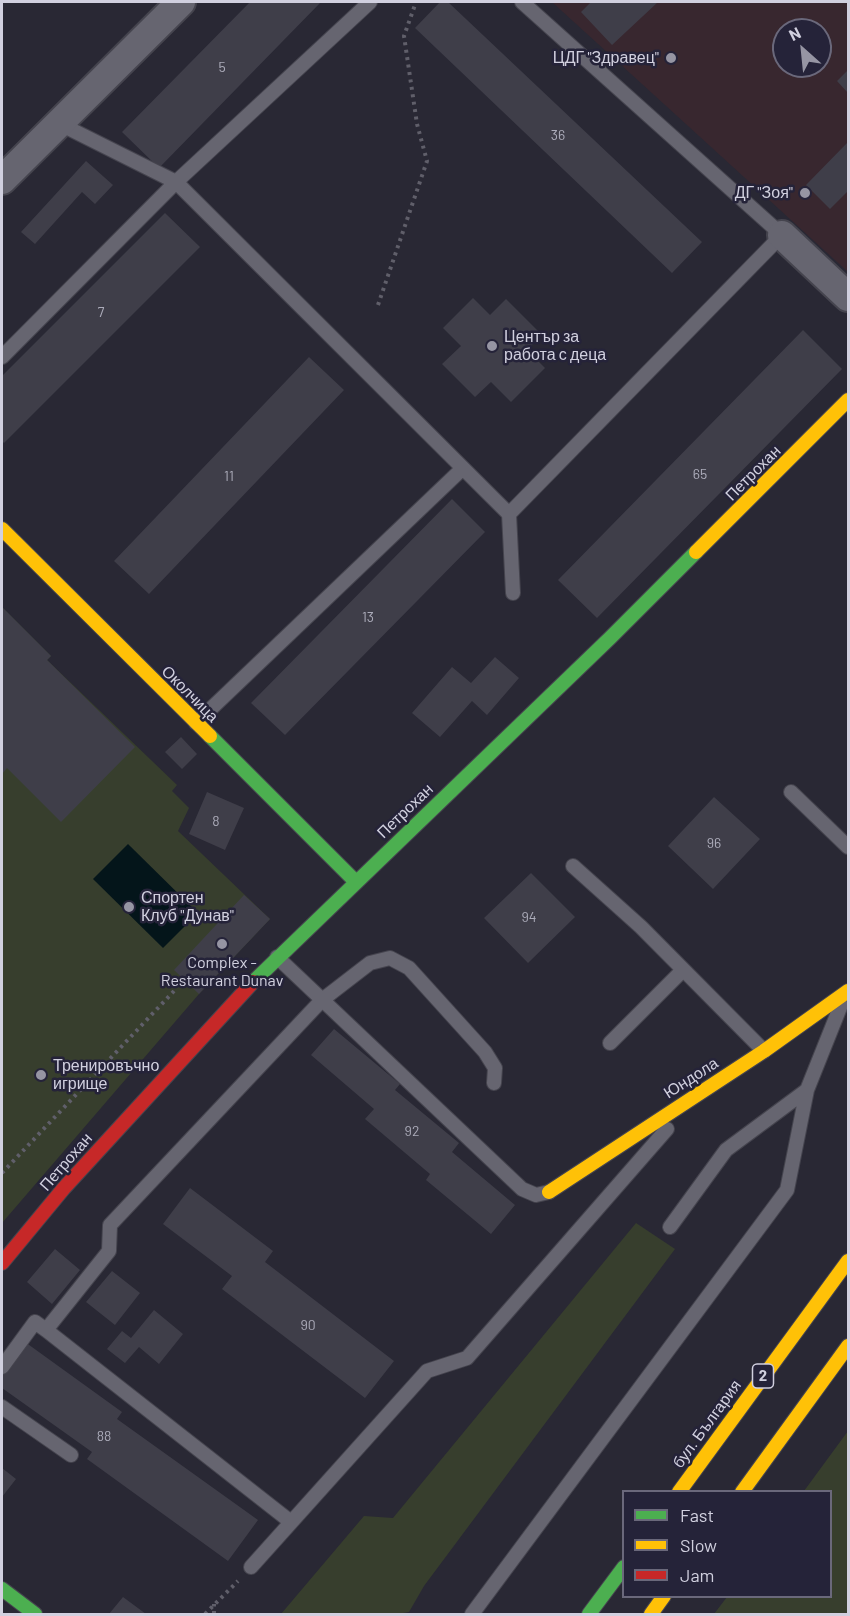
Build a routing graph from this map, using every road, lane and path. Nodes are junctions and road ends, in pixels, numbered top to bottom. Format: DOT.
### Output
graph roads {
  1 [pos="181,2"];
  2 [pos="370,2"];
  3 [pos="416,2"];
  4 [pos="522,2"];
  5 [pos="60,124"];
  6 [pos="2,180"];
  7 [pos="176,182"];
  8 [pos="782,235"];
  9 [pos="849,297"];
  10 [pos="378,305"];
  11 [pos="2,357"];
  12 [pos="849,400"];
  13 [pos="462,469"];
  14 [pos="509,514"];
  15 [pos="2,529"];
  16 [pos="513,593"];
  17 [pos="196,723"];
  18 [pos="791,792"];
  19 [pos="849,847"];
  20 [pos="573,866"];
  21 [pos="356,881"];
  22 [pos="277,957"];
  23 [pos="683,970"];
  24 [pos="174,991"];
  25 [pos="847,993"];
  26 [pos="321,1000"];
  27 [pos="610,1043"];
  28 [pos="764,1051"];
  29 [pos="494,1083"];
  30 [pos="807,1090"];
  31 [pos="699,1092"];
  32 [pos="2,1173"];
  33 [pos="549,1192"];
  34 [pos="670,1227"];
  35 [pos="849,1261"];
  36 [pos="2,1263"];
  37 [pos="46,1330"];
  38 [pos="849,1346"];
  39 [pos="2,1366"];
  40 [pos="2,1407"];
  41 [pos="71,1455"];
  42 [pos="679,1490"];
  43 [pos="742,1490"];
  44 [pos="291,1522"];
  45 [pos="251,1567"];
  46 [pos="622,1570"];
  47 [pos="2,1589"];
  48 [pos="663,1598"];
  49 [pos="214,1604"];
  50 [pos="35,1614"];
  51 [pos="205,1614"];
  52 [pos="214,1614"];
  53 [pos="472,1614"];
  54 [pos="589,1614"];
  55 [pos="651,1614"];
  1 -- 5 [label="street"];
  2 -- 7 [label="lane"];
  3 -- 10 [label="path"];
  4 -- 8 [label="lane"];
  5 -- 6 [label="street"];
  5 -- 7 [label="lane"];
  7 -- 11 [label="lane"];
  7 -- 13 [label="lane"];
  8 -- 9 [label="street"];
  8 -- 14 [label="lane"];
  12 -- 21 [label="main road, Петрохан"];
  13 -- 14 [label="lane"];
  13 -- 17 [label="lane"];
  14 -- 16 [label="lane"];
  15 -- 17 [label="main road, Околчица"];
  17 -- 21 [label="main road, Околчица"];
  18 -- 19 [label="lane"];
  20 -- 23 [label="lane"];
  21 -- 22 [label="main road, Петрохан"];
  22 -- 26 [label="lane"];
  22 -- 36 [label="main road, Петрохан"];
  23 -- 27 [label="lane"];
  23 -- 28 [label="lane"];
  24 -- 32 [label="path"];
  25 -- 28 [label="main road, Юндола"];
  25 -- 30 [label="lane"];
  26 -- 29 [label="lane"];
  26 -- 33 [label="lane"];
  26 -- 37 [label="lane"];
  28 -- 31 [label="main road, Юндола"];
  30 -- 34 [label="lane"];
  30 -- 53 [label="lane"];
  31 -- 33 [label="main road, Юндола"];
  31 -- 44 [label="lane"];
  35 -- 42 [label="main road, бул. България / 2"];
  37 -- 39 [label="lane"];
  37 -- 44 [label="lane"];
  38 -- 43 [label="main road"];
  40 -- 41 [label="lane"];
  44 -- 45 [label="lane"];
  45 -- 49 [label="path"];
  46 -- 54 [label="main road"];
  47 -- 50 [label="main road"];
  48 -- 55 [label="main road"];
  49 -- 51 [label="path"];
  49 -- 52 [label="path"];
}
